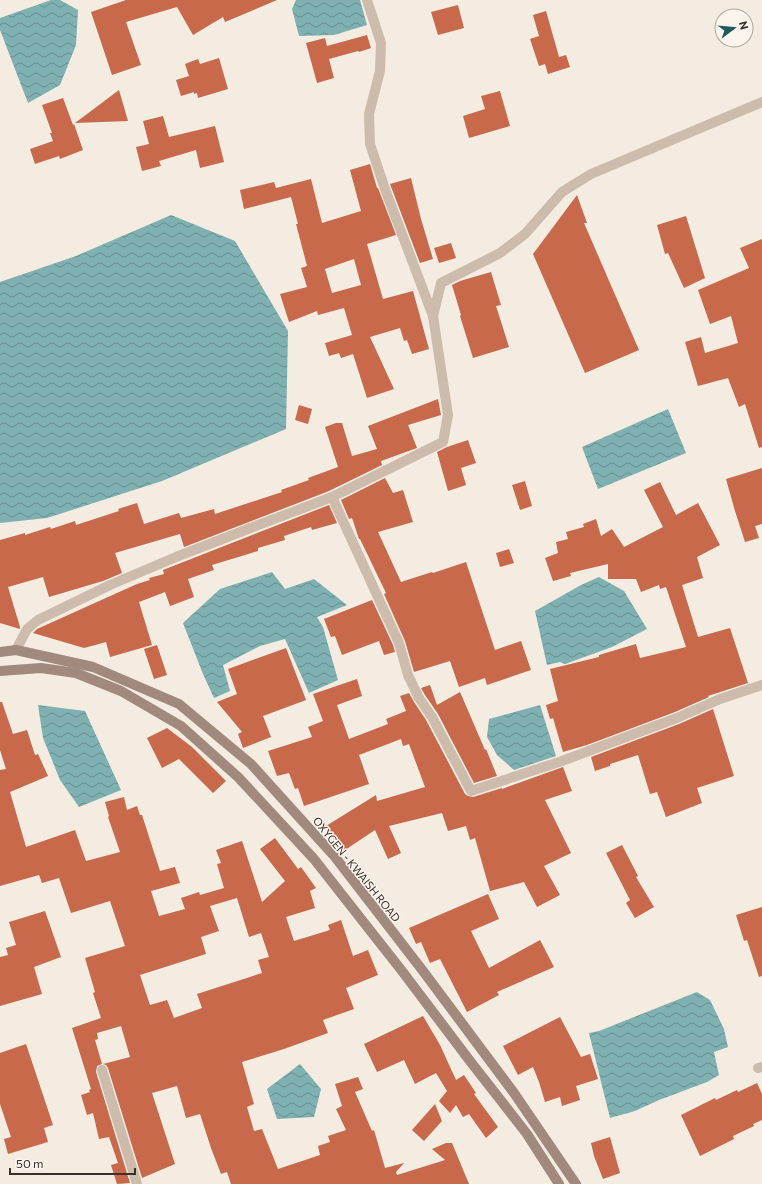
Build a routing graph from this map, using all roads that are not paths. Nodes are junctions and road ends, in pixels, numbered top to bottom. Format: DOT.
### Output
graph roads {
  1 [pos="367,0"];
  2 [pos="762,102"];
  3 [pos="433,316"];
  4 [pos="332,497"];
  5 [pos="16,650"];
  6 [pos="0,652"];
  7 [pos="0,671"];
  8 [pos="762,685"];
  9 [pos="102,1070"];
  10 [pos="137,1184"];
  11 [pos="559,1184"];
  12 [pos="576,1184"];
  1 -- 3 [label="street"];
  2 -- 3 [label="street"];
  3 -- 4 [label="street"];
  4 -- 5 [label="street"];
  4 -- 8 [label="street"];
  5 -- 6 [label="main road, OXYGEN - KWAISH ROAD"];
  5 -- 12 [label="main road, OXYGEN - KWAISH ROAD"];
  7 -- 11 [label="main road"];
  9 -- 10 [label="street"];
}
